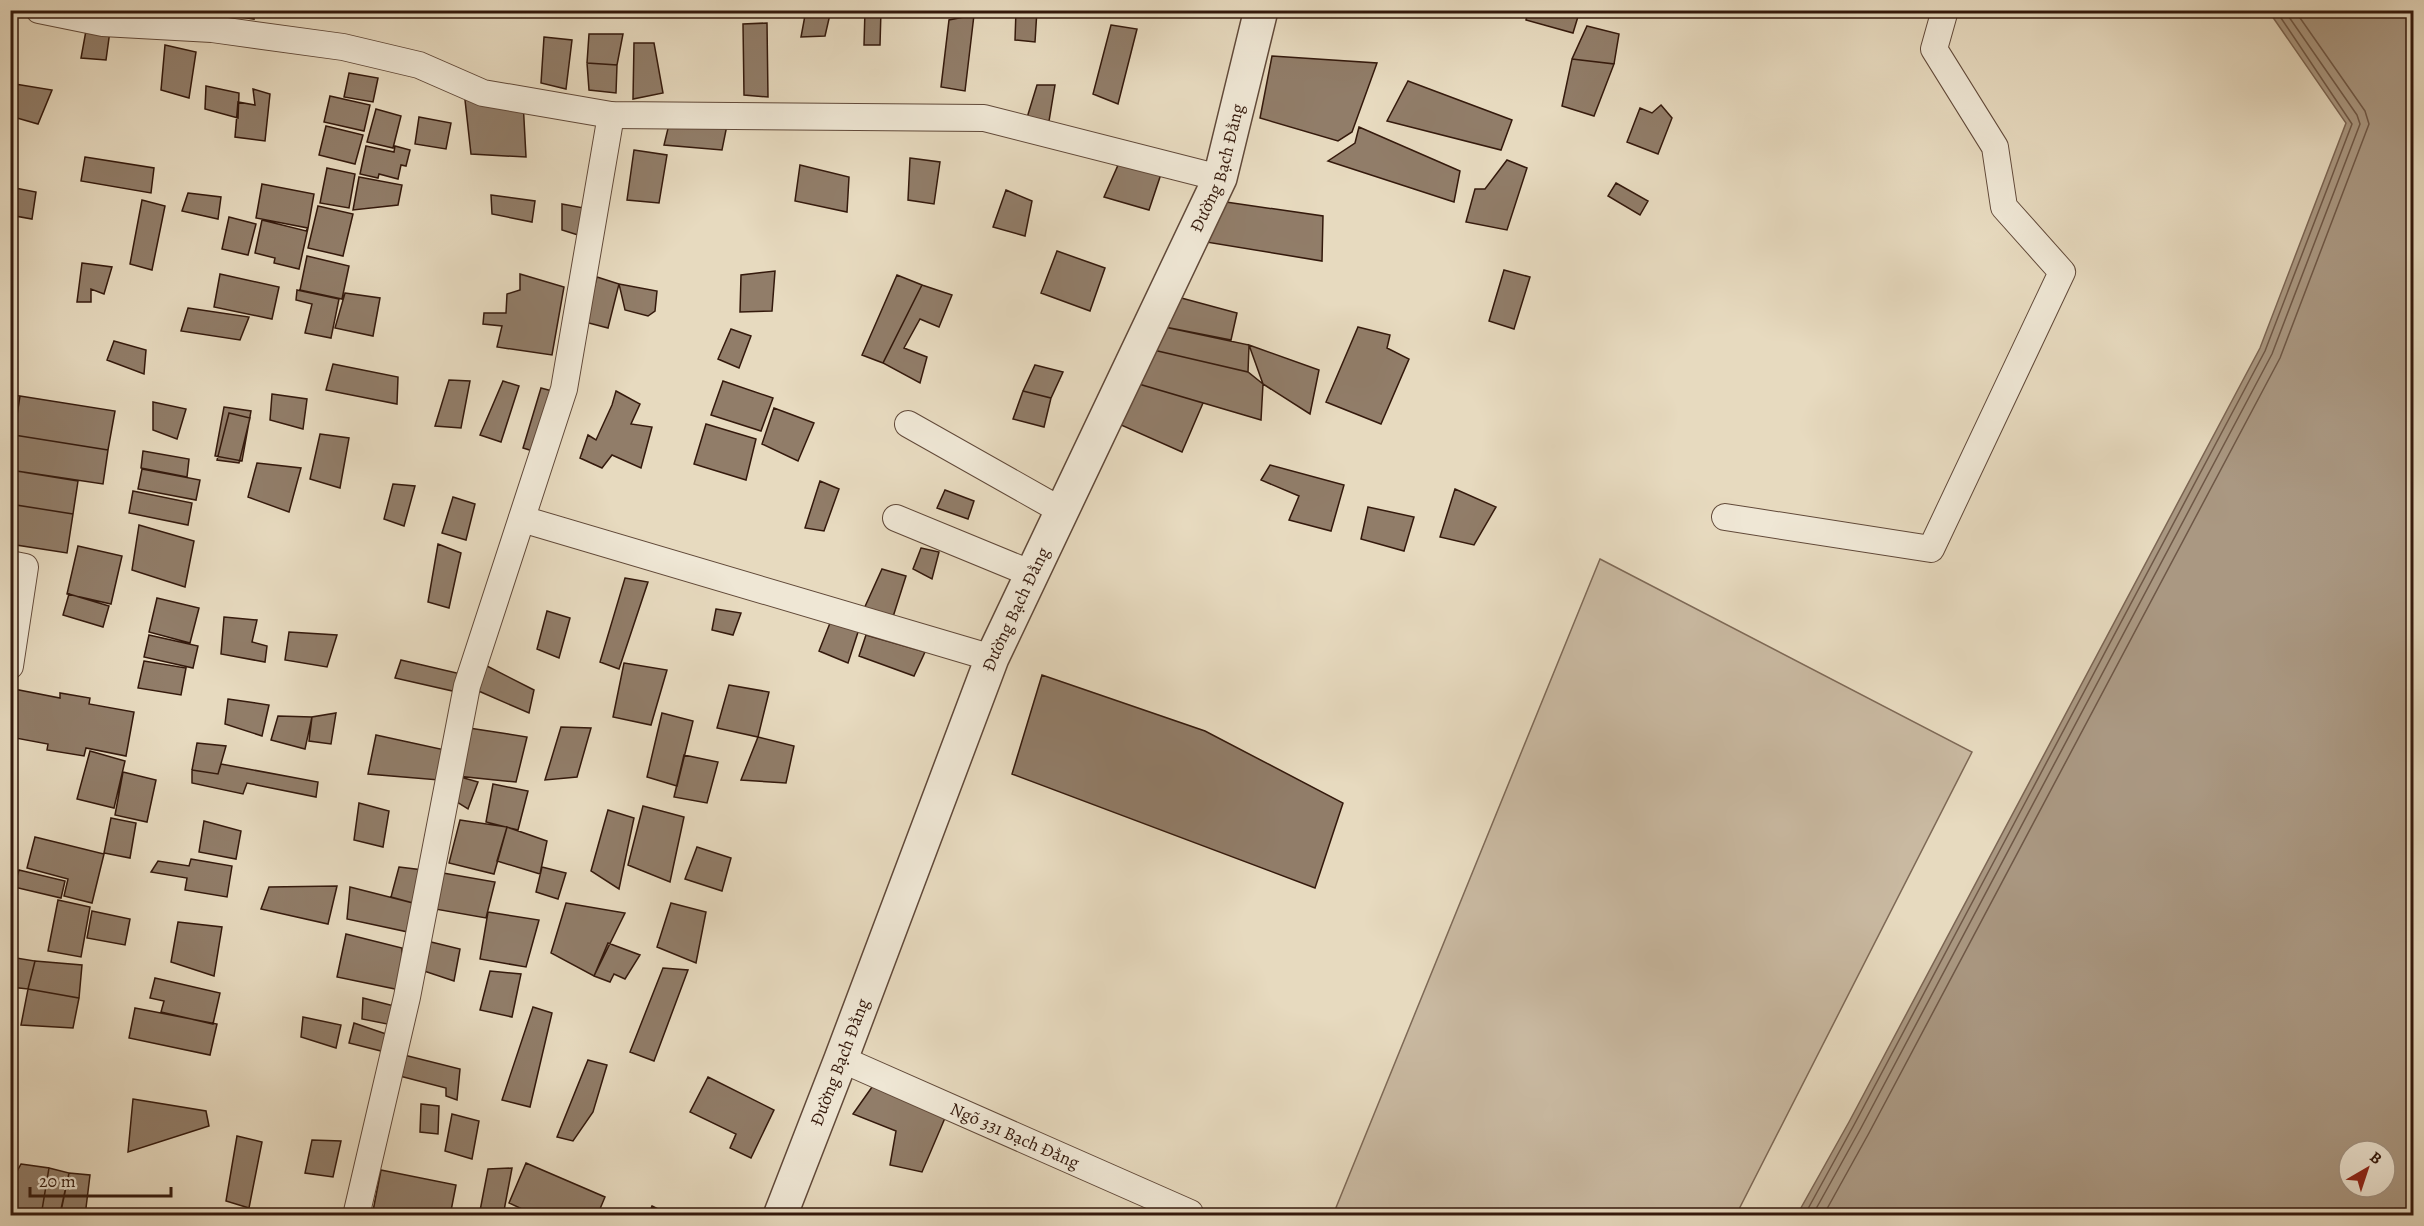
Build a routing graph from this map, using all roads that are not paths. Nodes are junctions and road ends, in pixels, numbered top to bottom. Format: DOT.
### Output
graph roads {
  1 [pos="39,10"];
  2 [pos="1261,10"];
  3 [pos="1945,10"];
  4 [pos="611,115"];
  5 [pos="1220,178"];
  6 [pos="908,424"];
  7 [pos="1062,511"];
  8 [pos="896,518"];
  9 [pos="1725,518"];
  10 [pos="522,519"];
  11 [pos="10,564"];
  12 [pos="1032,574"];
  13 [pos="992,658"];
  14 [pos="10,666"];
  15 [pos="842,1059"];
  16 [pos="1190,1213"];
  17 [pos="356,1215"];
  18 [pos="780,1215"];
  1 -- 4 [label="lane"];
  2 -- 5 [label="street, Đường Bạch Đằng"];
  3 -- 9 [label="lane"];
  4 -- 5 [label="lane"];
  4 -- 10 [label="lane"];
  5 -- 7 [label="street, Đường Bạch Đằng"];
  6 -- 7 [label="lane"];
  7 -- 12 [label="street, Đường Bạch Đằng"];
  8 -- 12 [label="lane"];
  10 -- 13 [label="lane"];
  10 -- 17 [label="lane"];
  11 -- 14 [label="lane"];
  12 -- 13 [label="street, Đường Bạch Đằng"];
  13 -- 15 [label="street, Đường Bạch Đằng"];
  15 -- 16 [label="lane, Ngõ 331 Bạch Đằng"];
  15 -- 18 [label="street, Đường Bạch Đằng"];
}
